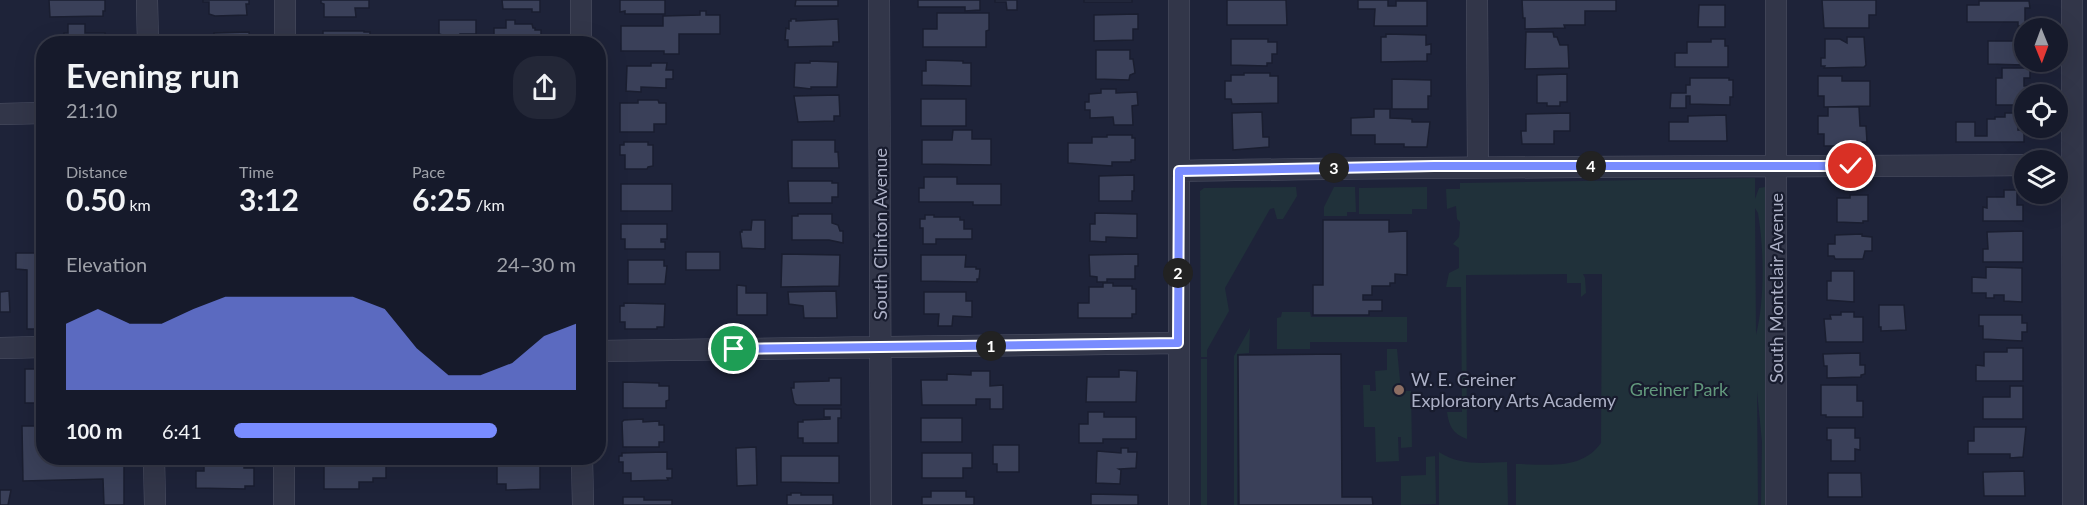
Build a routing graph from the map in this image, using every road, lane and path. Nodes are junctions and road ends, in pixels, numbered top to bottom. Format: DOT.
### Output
graph roads {
  1 [pos="147,0"];
  2 [pos="285,0"];
  3 [pos="581,0"];
  4 [pos="879,0"];
  5 [pos="1179,0"];
  6 [pos="1477,0"];
  7 [pos="1776,0"];
  8 [pos="2072,0"];
  9 [pos="147,36"];
  10 [pos="285,36"];
  11 [pos="581,36"];
  12 [pos="36,113"];
  13 [pos="0,114"];
  14 [pos="2067,150"];
  15 [pos="2014,165"];
  16 [pos="1478,167"];
  17 [pos="1777,167"];
  18 [pos="1179,171"];
  19 [pos="2068,188"];
  20 [pos="2080,331"];
  21 [pos="1178,343"];
  22 [pos="36,347"];
  23 [pos="881,347"];
  24 [pos="0,348"];
  25 [pos="606,351"];
  26 [pos="154,465"];
  27 [pos="284,465"];
  28 [pos="582,465"];
  29 [pos="155,505"];
  30 [pos="284,505"];
  31 [pos="583,505"];
  32 [pos="881,505"];
  33 [pos="1179,505"];
  34 [pos="1776,505"];
  35 [pos="2073,505"];
  1 -- 9 [label="street"];
  2 -- 10 [label="street"];
  3 -- 11 [label="street"];
  4 -- 23 [label="street, South Clinton Avenue"];
  5 -- 18 [label="street"];
  6 -- 16 [label="street"];
  7 -- 17 [label="street, South Montclair Avenue"];
  8 -- 14 [label="street"];
  12 -- 13 [label="street"];
  15 -- 17 [label="street"];
  16 -- 17 [label="street"];
  16 -- 18 [label="street"];
  17 -- 34 [label="street, South Montclair Avenue"];
  18 -- 21 [label="street"];
  19 -- 20 [label="street"];
  20 -- 35 [label="street"];
  21 -- 23 [label="street"];
  21 -- 33 [label="street"];
  22 -- 24 [label="street"];
  23 -- 25 [label="street"];
  23 -- 32 [label="street, South Clinton Avenue"];
  26 -- 29 [label="street"];
  27 -- 30 [label="street"];
  28 -- 31 [label="street"];
}
